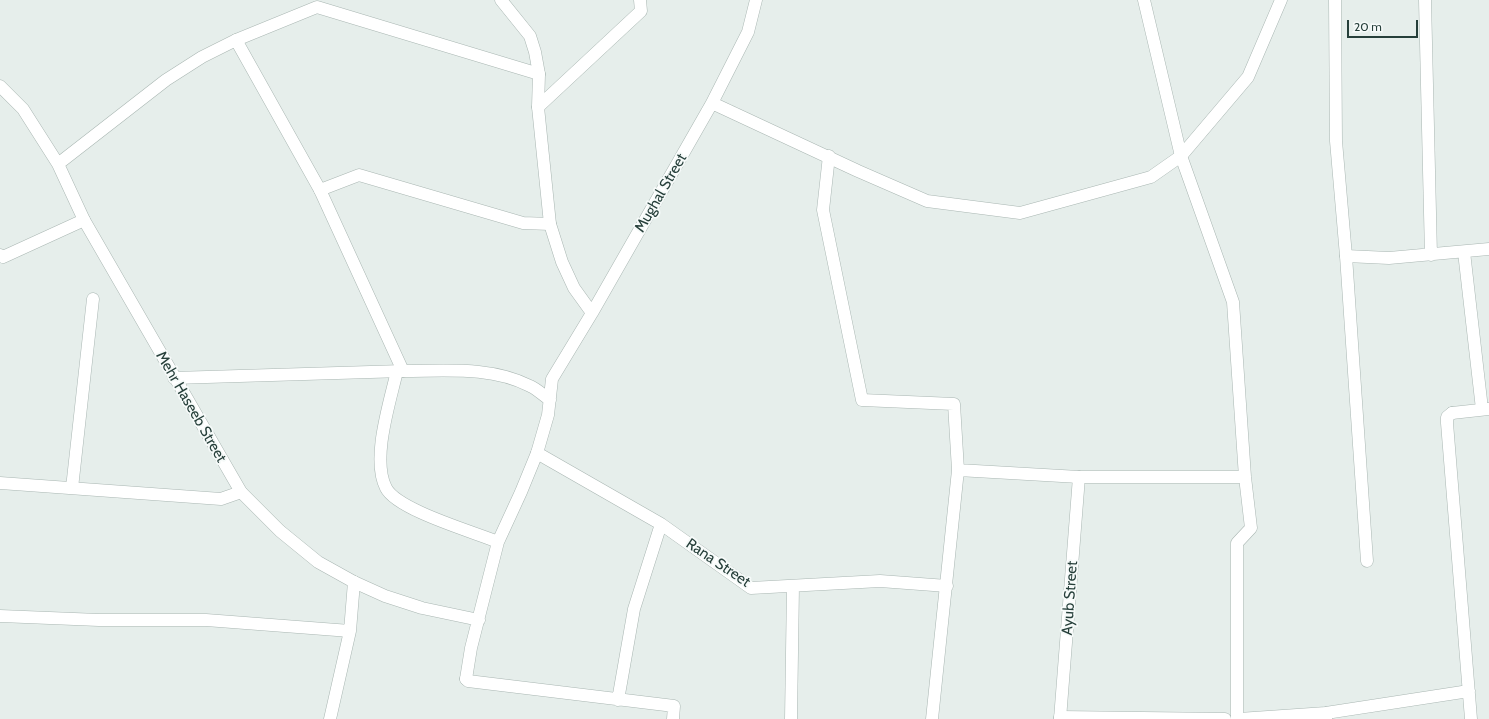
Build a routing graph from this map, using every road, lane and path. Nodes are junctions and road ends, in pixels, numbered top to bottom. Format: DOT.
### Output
graph roads {
  1 [pos="501,0"];
  2 [pos="640,0"];
  3 [pos="756,0"];
  4 [pos="1144,0"];
  5 [pos="1281,0"];
  6 [pos="1336,0"];
  7 [pos="1424,0"];
  8 [pos="236,40"];
  9 [pos="539,74"];
  10 [pos="0,86"];
  11 [pos="712,103"];
  12 [pos="538,107"];
  13 [pos="829,156"];
  14 [pos="1181,156"];
  15 [pos="58,164"];
  16 [pos="320,190"];
  17 [pos="84,220"];
  18 [pos="550,224"];
  19 [pos="1489,249"];
  20 [pos="1464,252"];
  21 [pos="0,255"];
  22 [pos="1431,255"];
  23 [pos="1346,256"];
  24 [pos="93,300"];
  25 [pos="592,313"];
  26 [pos="400,371"];
  27 [pos="174,378"];
  28 [pos="550,400"];
  29 [pos="1485,409"];
  30 [pos="536,453"];
  31 [pos="958,470"];
  32 [pos="1245,476"];
  33 [pos="1079,477"];
  34 [pos="0,483"];
  35 [pos="72,488"];
  36 [pos="242,492"];
  37 [pos="661,524"];
  38 [pos="498,542"];
  39 [pos="1367,561"];
  40 [pos="354,582"];
  41 [pos="793,586"];
  42 [pos="947,586"];
  43 [pos="0,616"];
  44 [pos="479,620"];
  45 [pos="350,630"];
  46 [pos="1469,691"];
  47 [pos="618,700"];
  48 [pos="1326,716"];
  49 [pos="1060,718"];
  50 [pos="330,719"];
  51 [pos="673,719"];
  52 [pos="791,719"];
  53 [pos="932,719"];
  54 [pos="1225,719"];
  55 [pos="1238,719"];
  56 [pos="1471,719"];
  1 -- 9 [label="street"];
  2 -- 12 [label="street"];
  3 -- 11 [label="street, Mughal Street"];
  4 -- 14 [label="street"];
  5 -- 14 [label="street"];
  6 -- 23 [label="street"];
  7 -- 22 [label="street"];
  8 -- 9 [label="street"];
  8 -- 15 [label="street"];
  8 -- 16 [label="street"];
  9 -- 12 [label="street"];
  10 -- 15 [label="street, Mehr Haseeb Street"];
  11 -- 13 [label="street"];
  11 -- 25 [label="street, Mughal Street"];
  12 -- 18 [label="street"];
  13 -- 14 [label="street"];
  13 -- 31 [label="street"];
  14 -- 32 [label="street"];
  15 -- 17 [label="street, Mehr Haseeb Street"];
  16 -- 18 [label="street"];
  16 -- 26 [label="street"];
  17 -- 21 [label="street"];
  17 -- 27 [label="street, Mehr Haseeb Street"];
  18 -- 25 [label="street"];
  19 -- 20 [label="street"];
  20 -- 22 [label="street"];
  20 -- 29 [label="street"];
  22 -- 23 [label="street"];
  23 -- 39 [label="street"];
  24 -- 35 [label="street"];
  25 -- 28 [label="street, Mughal Street"];
  26 -- 27 [label="street"];
  26 -- 28 [label="street"];
  26 -- 38 [label="street"];
  27 -- 36 [label="street, Mehr Haseeb Street"];
  28 -- 30 [label="street"];
  29 -- 46 [label="street"];
  30 -- 37 [label="street, Rana Street"];
  30 -- 38 [label="street"];
  31 -- 33 [label="street"];
  31 -- 42 [label="street"];
  32 -- 33 [label="street"];
  32 -- 55 [label="street"];
  33 -- 49 [label="street, Ayub Street"];
  34 -- 35 [label="street"];
  35 -- 36 [label="street"];
  36 -- 40 [label="street, Mehr Haseeb Street"];
  37 -- 41 [label="street, Rana Street"];
  37 -- 47 [label="street"];
  38 -- 44 [label="street"];
  40 -- 44 [label="street, Mehr Haseeb Street"];
  40 -- 45 [label="street"];
  41 -- 42 [label="street, Rana Street"];
  41 -- 52 [label="street"];
  42 -- 53 [label="street"];
  43 -- 45 [label="street"];
  44 -- 47 [label="street"];
  45 -- 50 [label="street"];
  46 -- 48 [label="street"];
  46 -- 56 [label="street"];
  47 -- 51 [label="street"];
  48 -- 55 [label="street"];
  49 -- 54 [label="street"];
}
